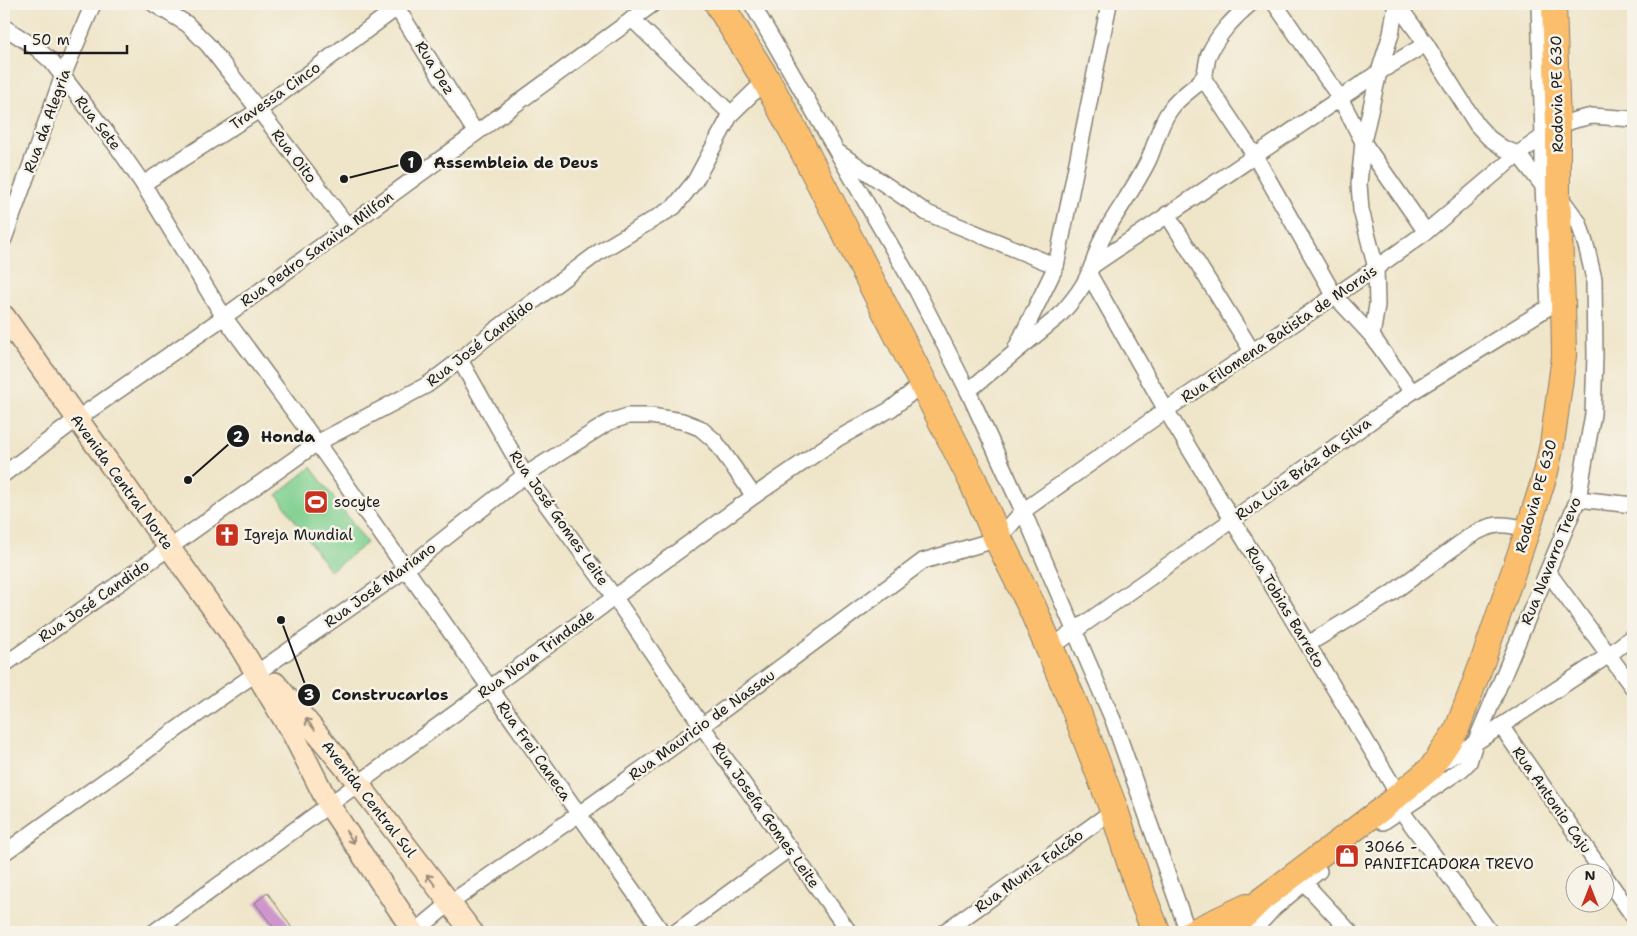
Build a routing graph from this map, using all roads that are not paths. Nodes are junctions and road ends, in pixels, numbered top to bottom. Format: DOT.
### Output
graph roads {
  1 [pos="93,4"];
  2 [pos="154,4"];
  3 [pos="653,4"];
  4 [pos="719,4"];
  5 [pos="752,4"];
  6 [pos="1109,4"];
  7 [pos="1250,4"];
  8 [pos="1275,4"];
  9 [pos="1397,4"];
  10 [pos="1539,4"];
  11 [pos="1554,4"];
  12 [pos="397,5"];
  13 [pos="632,19"];
  14 [pos="4,27"];
  15 [pos="1426,44"];
  16 [pos="1379,72"];
  17 [pos="62,78"];
  18 [pos="1203,78"];
  19 [pos="766,80"];
  20 [pos="1340,98"];
  21 [pos="259,110"];
  22 [pos="731,114"];
  23 [pos="1633,119"];
  24 [pos="1551,132"];
  25 [pos="476,134"];
  26 [pos="1364,142"];
  27 [pos="836,151"];
  28 [pos="1518,154"];
  29 [pos="1255,156"];
  30 [pos="143,184"];
  31 [pos="1551,190"];
  32 [pos="1167,214"];
  33 [pos="348,227"];
  34 [pos="1426,232"];
  35 [pos="4,239"];
  36 [pos="1056,266"];
  37 [pos="1376,268"];
  38 [pos="1090,270"];
  39 [pos="1334,295"];
  40 [pos="1556,304"];
  41 [pos="4,316"];
  42 [pos="224,316"];
  43 [pos="1372,336"];
  44 [pos="1252,351"];
  45 [pos="1014,352"];
  46 [pos="460,360"];
  47 [pos="922,384"];
  48 [pos="968,391"];
  49 [pos="1412,392"];
  50 [pos="1166,410"];
  51 [pos="78,419"];
  52 [pos="317,443"];
  53 [pos="4,474"];
  54 [pos="525,475"];
  55 [pos="754,496"];
  56 [pos="1578,499"];
  57 [pos="1633,505"];
  58 [pos="1023,511"];
  59 [pos="1232,520"];
  60 [pos="1528,529"];
  61 [pos="998,540"];
  62 [pos="170,548"];
  63 [pos="406,569"];
  64 [pos="1548,572"];
  65 [pos="615,598"];
  66 [pos="1074,630"];
  67 [pos="1633,636"];
  68 [pos="1308,644"];
  69 [pos="1050,648"];
  70 [pos="1609,655"];
  71 [pos="4,665"];
  72 [pos="259,671"];
  73 [pos="489,688"];
  74 [pos="1633,688"];
  75 [pos="702,726"];
  76 [pos="1501,726"];
  77 [pos="1475,743"];
  78 [pos="1431,768"];
  79 [pos="358,783"];
  80 [pos="1399,803"];
  81 [pos="328,805"];
  82 [pos="1114,810"];
  83 [pos="579,814"];
  84 [pos="790,848"];
  85 [pos="4,853"];
  86 [pos="1597,864"];
  87 [pos="1299,878"];
  88 [pos="1614,888"];
  89 [pos="1262,899"];
  90 [pos="450,903"];
  91 [pos="1633,916"];
  92 [pos="154,932"];
  93 [pos="414,932"];
  94 [pos="472,932"];
  95 [pos="662,932"];
  96 [pos="676,932"];
  97 [pos="849,932"];
  98 [pos="944,932"];
  99 [pos="1156,932"];
  100 [pos="1189,932"];
  101 [pos="1229,932"];
  102 [pos="1252,932"];
  103 [pos="1350,932"];
  104 [pos="1490,932"];
  1 -- 17 [label="street, Rua da Alegria"];
  2 -- 21 [label="street, Rua Oito"];
  3 -- 13 [label="street, Rua Pedro Saraiva Milfon"];
  4 -- 19 [label="highway"];
  5 -- 27 [label="street"];
  6 -- 36 [label="street"];
  7 -- 18 [label="street"];
  8 -- 20 [label="street"];
  9 -- 15 [label="street"];
  9 -- 16 [label="street"];
  10 -- 24 [label="street"];
  11 -- 24 [label="main road, Rodovia PE 630"];
  12 -- 21 [label="street, Travessa Cinco"];
  12 -- 25 [label="street, Rua Dez"];
  13 -- 22 [label="street"];
  13 -- 25 [label="street, Rua Pedro Saraiva Milfon"];
  14 -- 17 [label="street, Rua Sete"];
  15 -- 16 [label="street"];
  15 -- 28 [label="street"];
  16 -- 20 [label="street"];
  16 -- 26 [label="street"];
  17 -- 30 [label="street, Rua Sete"];
  17 -- 35 [label="street, Rua da Alegria"];
  18 -- 29 [label="street"];
  18 -- 38 [label="street"];
  19 -- 22 [label="street, Rua José Candido"];
  19 -- 47 [label="highway"];
  20 -- 26 [label="street"];
  20 -- 29 [label="street"];
  21 -- 30 [label="street, Travessa Cinco"];
  21 -- 33 [label="street, Rua Oito"];
  22 -- 46 [label="street, Rua José Candido"];
  23 -- 24 [label="street, Rua Filomena Batista de Morais"];
  24 -- 28 [label="street, Rua Filomena Batista de Morais"];
  24 -- 31 [label="main road, Rodovia PE 630"];
  25 -- 33 [label="street, Rua Pedro Saraiva Milfon"];
  26 -- 34 [label="street"];
  26 -- 37 [label="street"];
  27 -- 36 [label="street"];
  27 -- 48 [label="street"];
  28 -- 31 [label="street, Rua Navarro Trevo"];
  28 -- 34 [label="street, Rua Filomena Batista de Morais"];
  29 -- 32 [label="street"];
  29 -- 39 [label="street"];
  30 -- 42 [label="street, Rua Sete"];
  31 -- 40 [label="main road, Rodovia PE 630"];
  31 -- 56 [label="street, Rua Navarro Trevo"];
  32 -- 38 [label="street"];
  32 -- 44 [label="street"];
  33 -- 42 [label="street, Rua Pedro Saraiva Milfon"];
  34 -- 37 [label="street, Rua Filomena Batista de Morais"];
  36 -- 45 [label="street"];
  37 -- 39 [label="street, Rua Filomena Batista de Morais"];
  37 -- 43 [label="street"];
  38 -- 45 [label="street"];
  38 -- 50 [label="street, Rua Tobias Barreto"];
  39 -- 43 [label="street"];
  39 -- 44 [label="street, Rua Filomena Batista de Morais"];
  40 -- 49 [label="street, Rua Luiz Bráz da Silva"];
  40 -- 60 [label="main road, Rodovia PE 630"];
  41 -- 51 [label="main road, Avenida Central Norte"];
  42 -- 51 [label="street, Rua Pedro Saraiva Milfon"];
  42 -- 52 [label="street, Rua Frei Caneca"];
  43 -- 49 [label="street"];
  44 -- 50 [label="street, Rua Filomena Batista de Morais"];
  45 -- 48 [label="street"];
  46 -- 52 [label="street, Rua José Candido"];
  46 -- 54 [label="street, Rua José Gomes Leite"];
  47 -- 55 [label="street, Rua Nova Trindade"];
  47 -- 61 [label="highway"];
  48 -- 58 [label="street"];
  49 -- 59 [label="street, Rua Luiz Bráz da Silva"];
  50 -- 58 [label="street, Rua Filomena Batista de Morais"];
  50 -- 59 [label="street, Rua Tobias Barreto"];
  51 -- 53 [label="street, Rua Pedro Saraiva Milfon"];
  51 -- 62 [label="main road, Avenida Central Norte"];
  52 -- 62 [label="street, Rua José Candido"];
  52 -- 63 [label="street, Rua Frei Caneca"];
  54 -- 55 [label="street, Rua José Mariano"];
  54 -- 63 [label="street, Rua José Mariano"];
  54 -- 65 [label="street, Rua José Gomes Leite"];
  55 -- 65 [label="street, Rua Nova Trindade"];
  56 -- 57 [label="street"];
  56 -- 64 [label="street, Rua Navarro Trevo"];
  58 -- 61 [label="street, Rua Filomena Batista de Morais"];
  58 -- 66 [label="street"];
  59 -- 66 [label="street, Rua Luiz Bráz da Silva"];
  59 -- 68 [label="street, Rua Tobias Barreto"];
  60 -- 68 [label="street"];
  60 -- 78 [label="main road, Rodovia PE 630"];
  61 -- 69 [label="highway"];
  61 -- 75 [label="street, Rua Mauricio de Nassau"];
  62 -- 71 [label="street, Rua José Candido"];
  62 -- 72 [label="main road, Avenida Central Norte"];
  63 -- 72 [label="street, Rua José Mariano"];
  63 -- 73 [label="street, Rua Frei Caneca"];
  64 -- 70 [label="street"];
  64 -- 77 [label="street, Rua Navarro Trevo"];
  65 -- 73 [label="street, Rua Nova Trindade"];
  65 -- 75 [label="street, Rua Josefa Gomes Leite"];
  66 -- 69 [label="street, Rua Luiz Bráz da Silva"];
  66 -- 100 [label="street"];
  67 -- 70 [label="street"];
  68 -- 80 [label="street, Rua Tobias Barreto"];
  69 -- 82 [label="highway"];
  70 -- 74 [label="street"];
  70 -- 76 [label="street"];
  79 -- 72 [label="main road, Avenida Central Sul, one-way"];
  72 -- 81 [label="main road, Avenida Central Sul"];
  72 -- 85 [label="street, Rua José Mariano"];
  73 -- 79 [label="street, Rua Nova Trindade"];
  73 -- 83 [label="street, Rua Frei Caneca"];
  75 -- 83 [label="street, Rua Mauricio de Nassau"];
  75 -- 84 [label="street, Rua Josefa Gomes Leite"];
  76 -- 77 [label="street"];
  76 -- 86 [label="street, Rua Antonio Caju"];
  77 -- 78 [label="street"];
  77 -- 80 [label="street, Rua Navarro Trevo"];
  78 -- 80 [label="main road, Rodovia PE 630"];
  79 -- 81 [label="street, Rua Nova Trindade"];
  90 -- 79 [label="main road, Avenida Central Sul, one-way"];
  80 -- 87 [label="main road, Rodovia PE 630"];
  80 -- 104 [label="street, Rua Tobias Barreto"];
  81 -- 92 [label="street, Rua Nova Trindade"];
  81 -- 93 [label="main road, Avenida Central Sul, one-way"];
  82 -- 98 [label="street, Rua Muniz Falcão"];
  82 -- 99 [label="highway"];
  83 -- 90 [label="street, Rua Mauricio de Nassau"];
  83 -- 95 [label="street, Rua Frei Caneca"];
  84 -- 96 [label="street"];
  84 -- 97 [label="street, Rua Josefa Gomes Leite"];
  87 -- 89 [label="main road, Rodovia PE 630"];
  87 -- 102 [label="street"];
  87 -- 103 [label="street"];
  88 -- 91 [label="street, Rua Antonio Caju"];
  89 -- 100 [label="main road"];
  89 -- 101 [label="main road"];
  90 -- 93 [label="street, Rua Mauricio de Nassau"];
  90 -- 94 [label="main road, Avenida Central Sul"];
}
